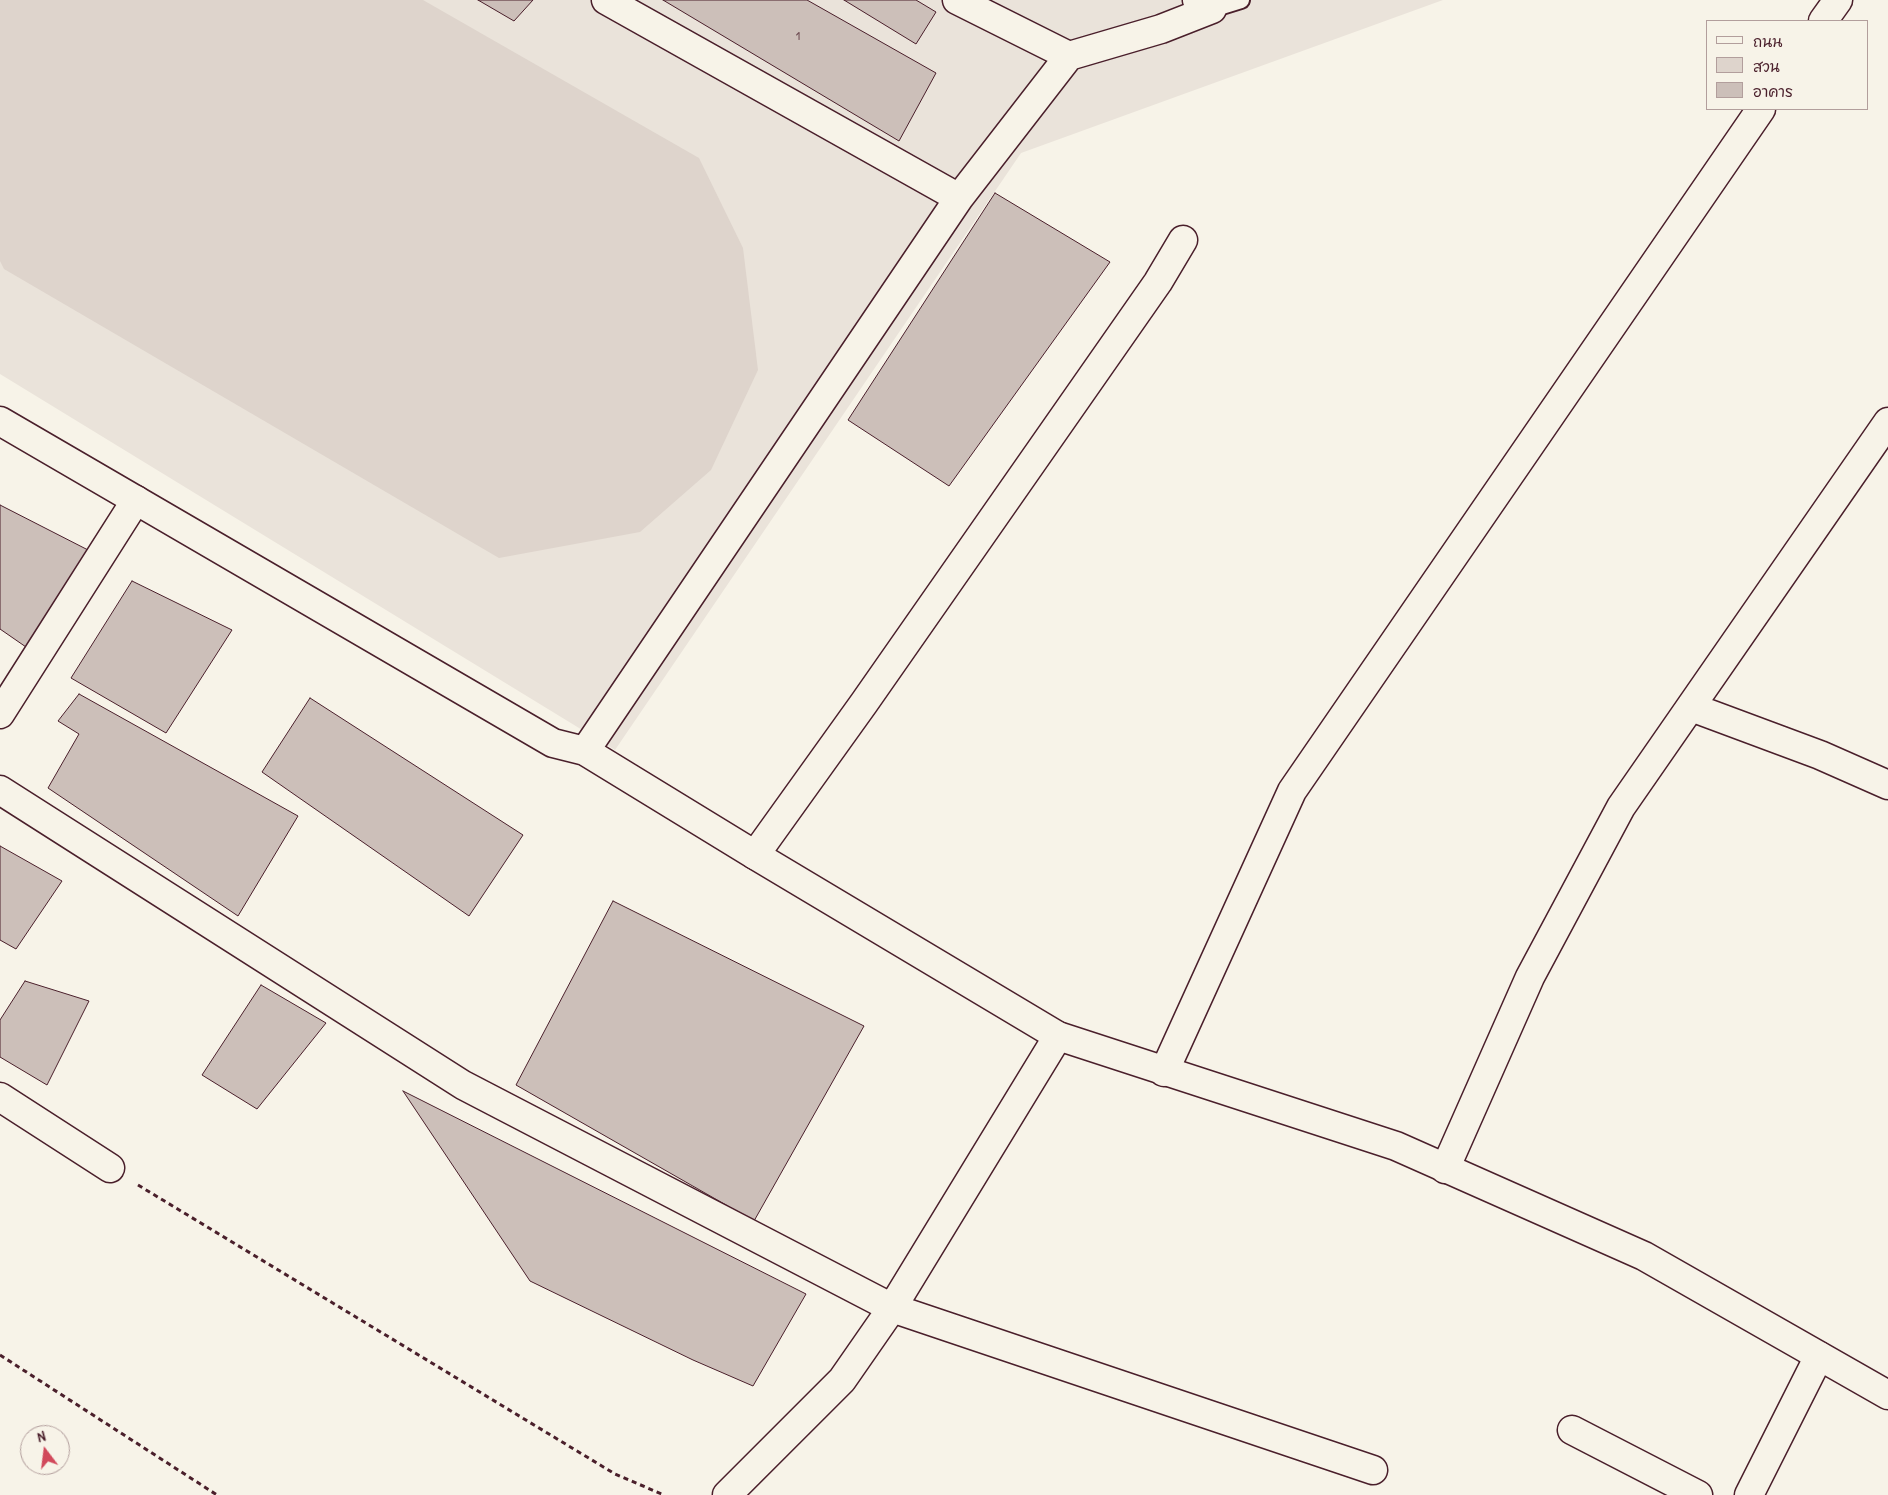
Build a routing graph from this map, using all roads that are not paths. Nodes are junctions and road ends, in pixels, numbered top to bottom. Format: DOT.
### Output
graph roads {
  1 [pos="606,0"];
  2 [pos="957,0"];
  3 [pos="1241,0"];
  4 [pos="1838,0"];
  5 [pos="1204,5"];
  6 [pos="1824,20"];
  7 [pos="1068,56"];
  8 [pos="1761,110"];
  9 [pos="959,198"];
  10 [pos="1183,240"];
  11 [pos="0,421"];
  12 [pos="1888,422"];
  13 [pos="136,500"];
  14 [pos="1691,707"];
  15 [pos="0,714"];
  16 [pos="585,751"];
  17 [pos="1888,785"];
  18 [pos="0,790"];
  19 [pos="755,855"];
  20 [pos="1058,1036"];
  21 [pos="1164,1072"];
  22 [pos="0,1097"];
  23 [pos="110,1168"];
  24 [pos="1446,1168"];
  25 [pos="892,1308"];
  26 [pos="1819,1356"];
  27 [pos="1888,1395"];
  28 [pos="1572,1430"];
  29 [pos="1373,1470"];
  30 [pos="727,1495"];
  31 [pos="1698,1495"];
  32 [pos="1749,1495"];
  1 -- 9 [label="street"];
  2 -- 7 [label="street"];
  3 -- 5 [label="lane"];
  4 -- 6 [label="street"];
  5 -- 7 [label="street"];
  7 -- 9 [label="street"];
  8 -- 21 [label="street"];
  9 -- 16 [label="street"];
  10 -- 19 [label="street"];
  11 -- 13 [label="street"];
  12 -- 14 [label="street"];
  13 -- 15 [label="street"];
  13 -- 16 [label="street"];
  14 -- 17 [label="street"];
  14 -- 24 [label="street"];
  16 -- 19 [label="street"];
  18 -- 25 [label="street"];
  19 -- 20 [label="street"];
  20 -- 21 [label="street"];
  20 -- 25 [label="street"];
  21 -- 24 [label="street"];
  22 -- 23 [label="street"];
  24 -- 26 [label="street"];
  25 -- 29 [label="street"];
  25 -- 30 [label="street"];
  26 -- 27 [label="street"];
  26 -- 32 [label="street"];
  28 -- 31 [label="street"];
}
